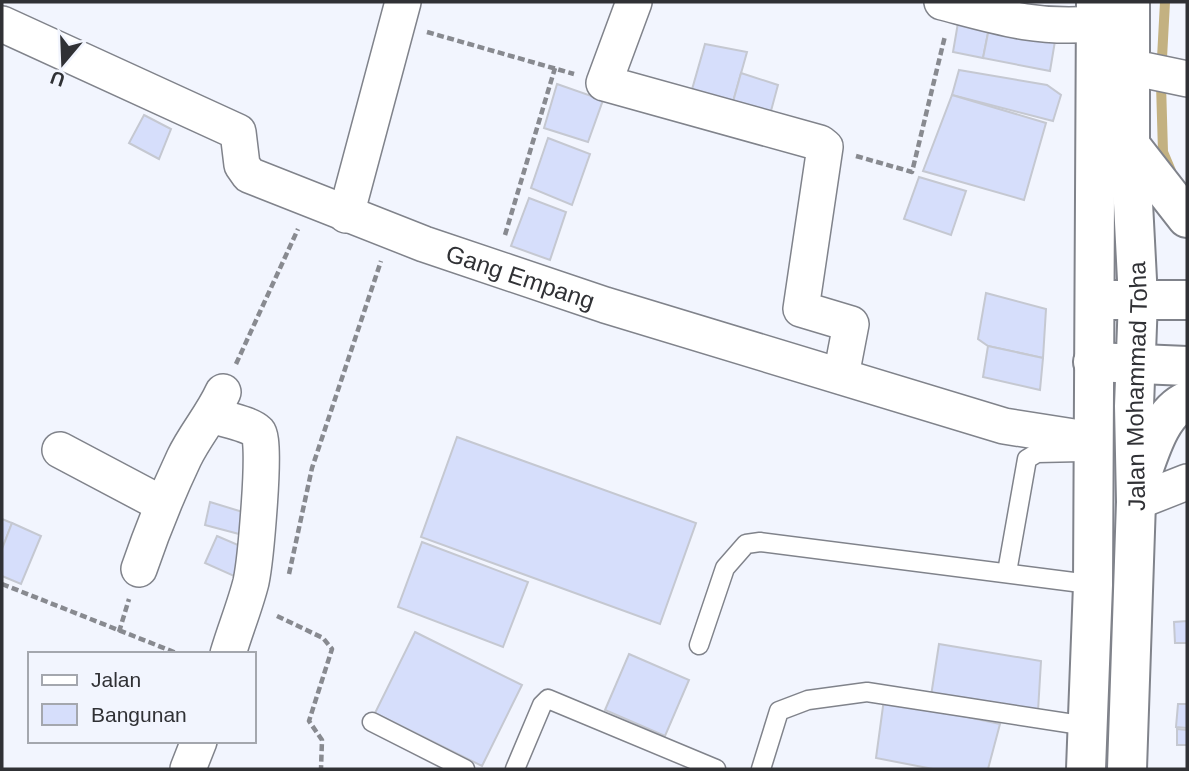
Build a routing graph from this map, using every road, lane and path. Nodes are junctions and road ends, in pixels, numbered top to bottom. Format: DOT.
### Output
graph roads {
  1 [pos="634,2"];
  2 [pos="1130,2"];
  3 [pos="947,3"];
  4 [pos="400,12"];
  5 [pos="1096,13"];
  6 [pos="2,24"];
  7 [pos="1130,67"];
  8 [pos="555,68"];
  9 [pos="1187,79"];
  10 [pos="604,83"];
  11 [pos="1130,145"];
  12 [pos="825,147"];
  13 [pos="312,200"];
  14 [pos="345,215"];
  15 [pos="1187,218"];
  16 [pos="391,232"];
  17 [pos="495,268"];
  18 [pos="1138,299"];
  19 [pos="1095,300"];
  20 [pos="1187,300"];
  21 [pos="1093,362"];
  22 [pos="1136,363"];
  23 [pos="1187,366"];
  24 [pos="841,376"];
  25 [pos="1187,401"];
  26 [pos="217,404"];
  27 [pos="1093,446"];
  28 [pos="60,450"];
  29 [pos="1187,482"];
  30 [pos="1136,496"];
  31 [pos="162,504"];
  32 [pos="139,569"];
  33 [pos="1007,572"];
  34 [pos="287,579"];
  35 [pos="2,584"];
  36 [pos="1093,585"];
  37 [pos="1132,585"];
  38 [pos="244,603"];
  39 [pos="280,603"];
  40 [pos="276,615"];
  41 [pos="699,645"];
  42 [pos="174,652"];
  43 [pos="229,652"];
  44 [pos="372,722"];
  45 [pos="1087,726"];
  46 [pos="197,743"];
  47 [pos="188,769"];
  48 [pos="321,769"];
  49 [pos="465,769"];
  50 [pos="515,769"];
  51 [pos="716,769"];
  52 [pos="761,769"];
  53 [pos="1086,769"];
  54 [pos="1127,769"];
  1 -- 10 [label="street"];
  2 -- 7 [label="main road, Jalan Mohammad Toha"];
  3 -- 5 [label="street"];
  3 -- 12 [label="path"];
  4 -- 8 [label="path"];
  4 -- 14 [label="street"];
  5 -- 19 [label="main road, Jalan Mohammad Toha"];
  6 -- 13 [label="street, Gang Empang"];
  7 -- 9 [label="street"];
  7 -- 11 [label="main road, Jalan Mohammad Toha"];
  8 -- 10 [label="path"];
  8 -- 17 [label="path"];
  10 -- 12 [label="street"];
  11 -- 15 [label="main road"];
  11 -- 18 [label="main road, Jalan Mohammad Toha"];
  12 -- 24 [label="street"];
  13 -- 14 [label="street, Gang Empang"];
  13 -- 26 [label="path"];
  14 -- 16 [label="street, Gang Empang"];
  16 -- 17 [label="street, Gang Empang"];
  16 -- 34 [label="path"];
  17 -- 24 [label="street, Gang Empang"];
  18 -- 19 [label="main road"];
  18 -- 20 [label="main road"];
  18 -- 22 [label="main road, Jalan Mohammad Toha"];
  19 -- 21 [label="main road, Jalan Mohammad Toha"];
  21 -- 22 [label="main road"];
  21 -- 27 [label="main road, Jalan Mohammad Toha"];
  22 -- 23 [label="main road"];
  22 -- 30 [label="main road, Jalan Mohammad Toha"];
  24 -- 27 [label="street, Gang Empang"];
  25 -- 30 [label="main road"];
  26 -- 31 [label="street"];
  26 -- 38 [label="street"];
  27 -- 33 [label="lane"];
  27 -- 36 [label="main road, Jalan Mohammad Toha"];
  28 -- 31 [label="street"];
  29 -- 30 [label="street"];
  30 -- 37 [label="main road, Jalan Mohammad Toha"];
  31 -- 32 [label="street"];
  33 -- 36 [label="lane"];
  33 -- 41 [label="lane"];
  35 -- 42 [label="path"];
  36 -- 37 [label="lane"];
  36 -- 45 [label="main road, Jalan Mohammad Toha"];
  37 -- 54 [label="main road, Jalan Mohammad Toha"];
  38 -- 40 [label="path"];
  38 -- 43 [label="street"];
  39 -- 40 [label="path"];
  40 -- 48 [label="path"];
  44 -- 49 [label="lane"];
  45 -- 52 [label="lane"];
  45 -- 53 [label="main road, Jalan Mohammad Toha"];
  46 -- 47 [label="street"];
  50 -- 51 [label="lane"];
}
